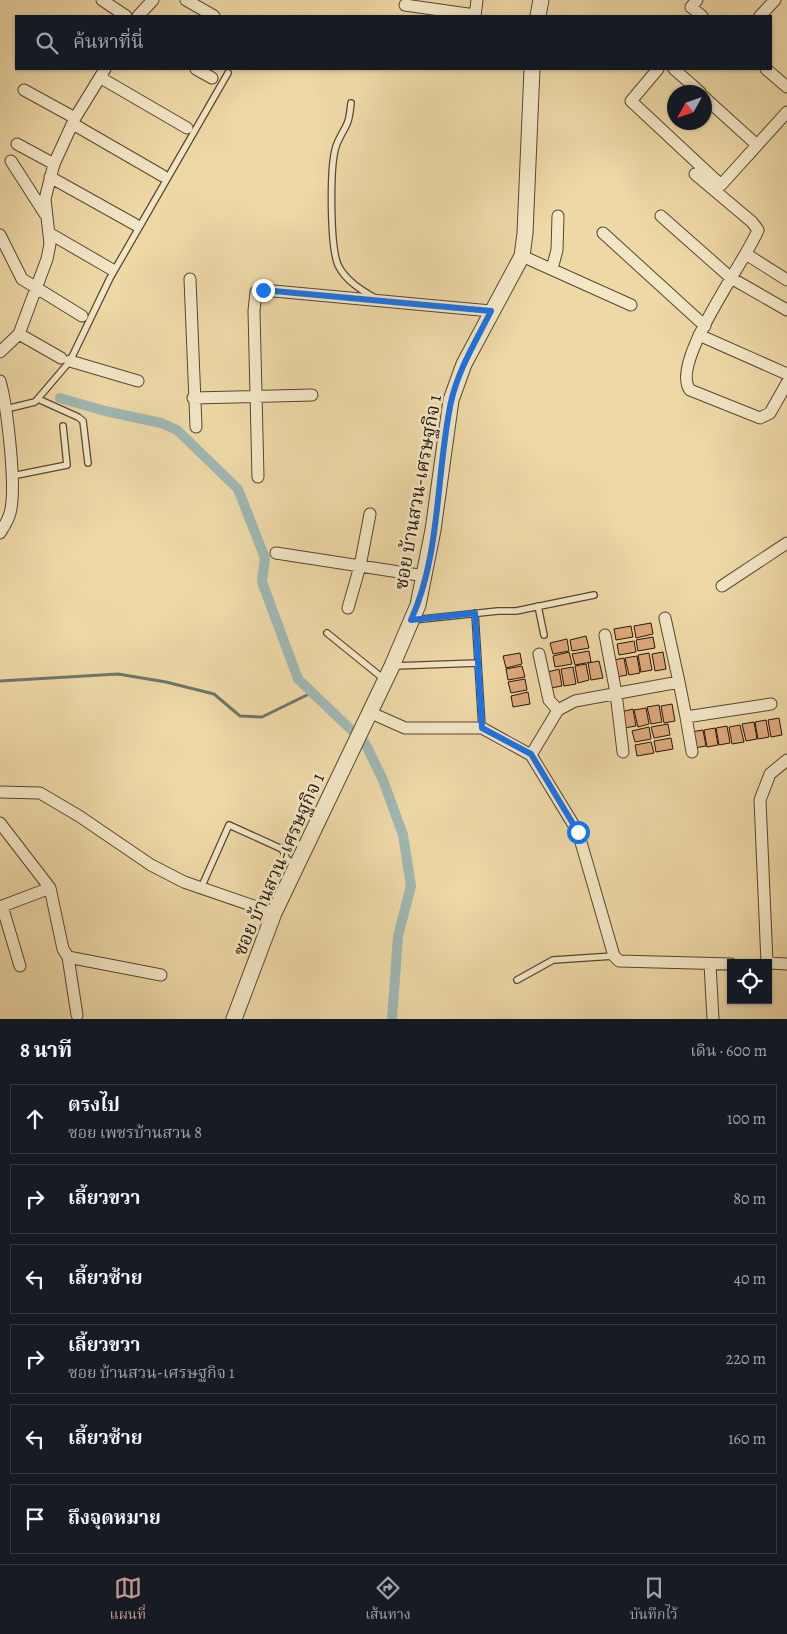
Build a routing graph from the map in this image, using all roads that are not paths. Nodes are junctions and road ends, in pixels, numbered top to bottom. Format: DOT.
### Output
graph roads {
  1 [pos="102,0"];
  2 [pos="153,0"];
  3 [pos="186,0"];
  4 [pos="477,0"];
  5 [pos="540,0"];
  6 [pos="697,0"];
  7 [pos="774,0"];
  8 [pos="405,7"];
  9 [pos="124,15"];
  10 [pos="139,15"];
  11 [pos="212,15"];
  12 [pos="467,15"];
  13 [pos="475,15"];
  14 [pos="538,15"];
  15 [pos="701,15"];
  16 [pos="761,15"];
  17 [pos="198,70"];
  18 [pos="532,70"];
  19 [pos="657,70"];
  20 [pos="675,70"];
  21 [pos="767,70"];
  22 [pos="104,71"];
  23 [pos="228,73"];
  24 [pos="212,78"];
  25 [pos="692,85"];
  26 [pos="787,87"];
  27 [pos="24,90"];
  28 [pos="351,103"];
  29 [pos="712,104"];
  30 [pos="787,112"];
  31 [pos="74,121"];
  32 [pos="187,128"];
  33 [pos="17,144"];
  34 [pos="757,145"];
  35 [pos="11,161"];
  36 [pos="54,164"];
  37 [pos="695,174"];
  38 [pos="163,176"];
  39 [pos="50,177"];
  40 [pos="558,216"];
  41 [pos="661,216"];
  42 [pos="47,218"];
  43 [pos="136,225"];
  44 [pos="49,233"];
  45 [pos="603,233"];
  46 [pos="0,235"];
  47 [pos="746,254"];
  48 [pos="522,256"];
  49 [pos="111,269"];
  50 [pos="552,269"];
  51 [pos="731,278"];
  52 [pos="190,279"];
  53 [pos="787,280"];
  54 [pos="37,289"];
  55 [pos="381,301"];
  56 [pos="631,305"];
  57 [pos="787,310"];
  58 [pos="491,311"];
  59 [pos="82,316"];
  60 [pos="702,330"];
  61 [pos="19,334"];
  62 [pos="5,339"];
  63 [pos="0,352"];
  64 [pos="66,360"];
  65 [pos="787,374"];
  66 [pos="0,381"];
  67 [pos="138,381"];
  68 [pos="787,383"];
  69 [pos="312,396"];
  70 [pos="256,397"];
  71 [pos="193,398"];
  72 [pos="38,399"];
  73 [pos="4,404"];
  74 [pos="63,426"];
  75 [pos="196,427"];
  76 [pos="5,461"];
  77 [pos="88,464"];
  78 [pos="12,476"];
  79 [pos="258,477"];
  80 [pos="370,514"];
  81 [pos="0,533"];
  82 [pos="787,544"];
  83 [pos="276,553"];
  84 [pos="360,566"];
  85 [pos="425,576"];
  86 [pos="722,586"];
  87 [pos="594,595"];
  88 [pos="538,606"];
  89 [pos="348,608"];
  90 [pos="475,613"];
  91 [pos="665,618"];
  92 [pos="411,620"];
  93 [pos="327,633"];
  94 [pos="544,635"];
  95 [pos="605,635"];
  96 [pos="539,654"];
  97 [pos="478,663"];
  98 [pos="388,673"];
  99 [pos="679,682"];
  100 [pos="616,693"];
  101 [pos="771,704"];
  102 [pos="558,710"];
  103 [pos="369,712"];
  104 [pos="686,717"];
  105 [pos="482,728"];
  106 [pos="623,752"];
  107 [pos="692,752"];
  108 [pos="531,754"];
  109 [pos="787,760"];
  110 [pos="0,792"];
  111 [pos="0,823"];
  112 [pos="305,847"];
  113 [pos="282,849"];
  114 [pos="297,864"];
  115 [pos="50,888"];
  116 [pos="201,888"];
  117 [pos="1,906"];
  118 [pos="274,913"];
  119 [pos="614,956"];
  120 [pos="68,957"];
  121 [pos="768,959"];
  122 [pos="772,963"];
  123 [pos="710,964"];
  124 [pos="727,964"];
  125 [pos="787,964"];
  126 [pos="20,966"];
  127 [pos="161,975"];
  128 [pos="517,980"];
  129 [pos="77,1015"];
  130 [pos="234,1019"];
  131 [pos="713,1019"];
  1 -- 9 [label="street"];
  2 -- 10 [label="street"];
  3 -- 11 [label="street"];
  4 -- 13 [label="street"];
  5 -- 14 [label="street"];
  6 -- 15 [label="street"];
  7 -- 16 [label="street"];
  8 -- 12 [label="street"];
  17 -- 24 [label="street"];
  18 -- 48 [label="street, ซอย บ้านสวน-เศรษฐกิจ 1"];
  19 -- 34 [label="street"];
  20 -- 25 [label="street"];
  21 -- 26 [label="street"];
  22 -- 31 [label="street"];
  22 -- 32 [label="street"];
  23 -- 64 [label="lane"];
  27 -- 31 [label="street"];
  28 -- 55 [label="lane"];
  29 -- 34 [label="street"];
  30 -- 34 [label="street"];
  31 -- 36 [label="street"];
  31 -- 38 [label="street"];
  33 -- 36 [label="street"];
  35 -- 42 [label="street"];
  36 -- 39 [label="street"];
  37 -- 47 [label="street"];
  39 -- 42 [label="street"];
  39 -- 43 [label="street"];
  40 -- 50 [label="street"];
  41 -- 51 [label="street"];
  42 -- 44 [label="street"];
  44 -- 49 [label="street"];
  44 -- 54 [label="street"];
  45 -- 60 [label="street"];
  46 -- 54 [label="street"];
  47 -- 51 [label="street"];
  47 -- 53 [label="street"];
  48 -- 50 [label="street"];
  48 -- 58 [label="street, ซอย บ้านสวน-เศรษฐกิจ 1"];
  50 -- 56 [label="street"];
  51 -- 57 [label="street"];
  51 -- 60 [label="street"];
  52 -- 71 [label="street"];
  54 -- 59 [label="street"];
  54 -- 61 [label="street"];
  55 -- 58 [label="street"];
  55 -- 70 [label="street"];
  58 -- 85 [label="street, ซอย บ้านสวน-เศรษฐกิจ 1"];
  60 -- 65 [label="street"];
  60 -- 68 [label="street"];
  61 -- 62 [label="street"];
  61 -- 64 [label="street"];
  62 -- 63 [label="street"];
  64 -- 67 [label="street"];
  64 -- 72 [label="lane"];
  66 -- 73 [label="street"];
  69 -- 70 [label="street"];
  70 -- 71 [label="street"];
  70 -- 79 [label="street"];
  71 -- 75 [label="street"];
  72 -- 73 [label="lane"];
  72 -- 77 [label="lane"];
  73 -- 76 [label="street"];
  74 -- 78 [label="lane"];
  76 -- 78 [label="street"];
  78 -- 81 [label="street"];
  80 -- 84 [label="street"];
  82 -- 86 [label="street"];
  83 -- 84 [label="street"];
  84 -- 85 [label="street"];
  84 -- 89 [label="street"];
  85 -- 92 [label="street, ซอย บ้านสวน-เศรษฐกิจ 1"];
  87 -- 88 [label="lane"];
  88 -- 90 [label="lane"];
  88 -- 94 [label="lane"];
  90 -- 92 [label="lane"];
  90 -- 97 [label="lane"];
  91 -- 99 [label="street"];
  92 -- 98 [label="street, ซอย บ้านสวน-เศรษฐกิจ 1"];
  93 -- 98 [label="lane"];
  95 -- 100 [label="street"];
  96 -- 102 [label="street"];
  97 -- 98 [label="lane"];
  97 -- 105 [label="lane"];
  98 -- 103 [label="street, ซอย บ้านสวน-เศรษฐกิจ 1"];
  99 -- 100 [label="street"];
  99 -- 104 [label="street"];
  100 -- 102 [label="street"];
  100 -- 106 [label="street"];
  101 -- 104 [label="street"];
  102 -- 108 [label="street"];
  103 -- 105 [label="street"];
  103 -- 112 [label="street, ซอย บ้านสวน-เศรษฐกิจ 1"];
  104 -- 107 [label="street"];
  105 -- 108 [label="street"];
  108 -- 119 [label="street"];
  109 -- 121 [label="street"];
  110 -- 116 [label="street"];
  111 -- 115 [label="street"];
  112 -- 113 [label="lane"];
  112 -- 114 [label="street, ซอย บ้านสวน-เศรษฐกิจ 1"];
  113 -- 114 [label="lane"];
  113 -- 116 [label="lane"];
  114 -- 118 [label="street, ซอย บ้านสวน-เศรษฐกิจ 1"];
  115 -- 117 [label="street"];
  115 -- 120 [label="street"];
  116 -- 118 [label="street"];
  117 -- 126 [label="street"];
  118 -- 130 [label="street, ซอย บ้านสวน-เศรษฐกิจ 1"];
  119 -- 123 [label="street"];
  119 -- 128 [label="lane"];
  120 -- 127 [label="street"];
  120 -- 129 [label="street"];
  122 -- 125 [label="street"];
  123 -- 124 [label="street"];
  123 -- 131 [label="street"];
}
